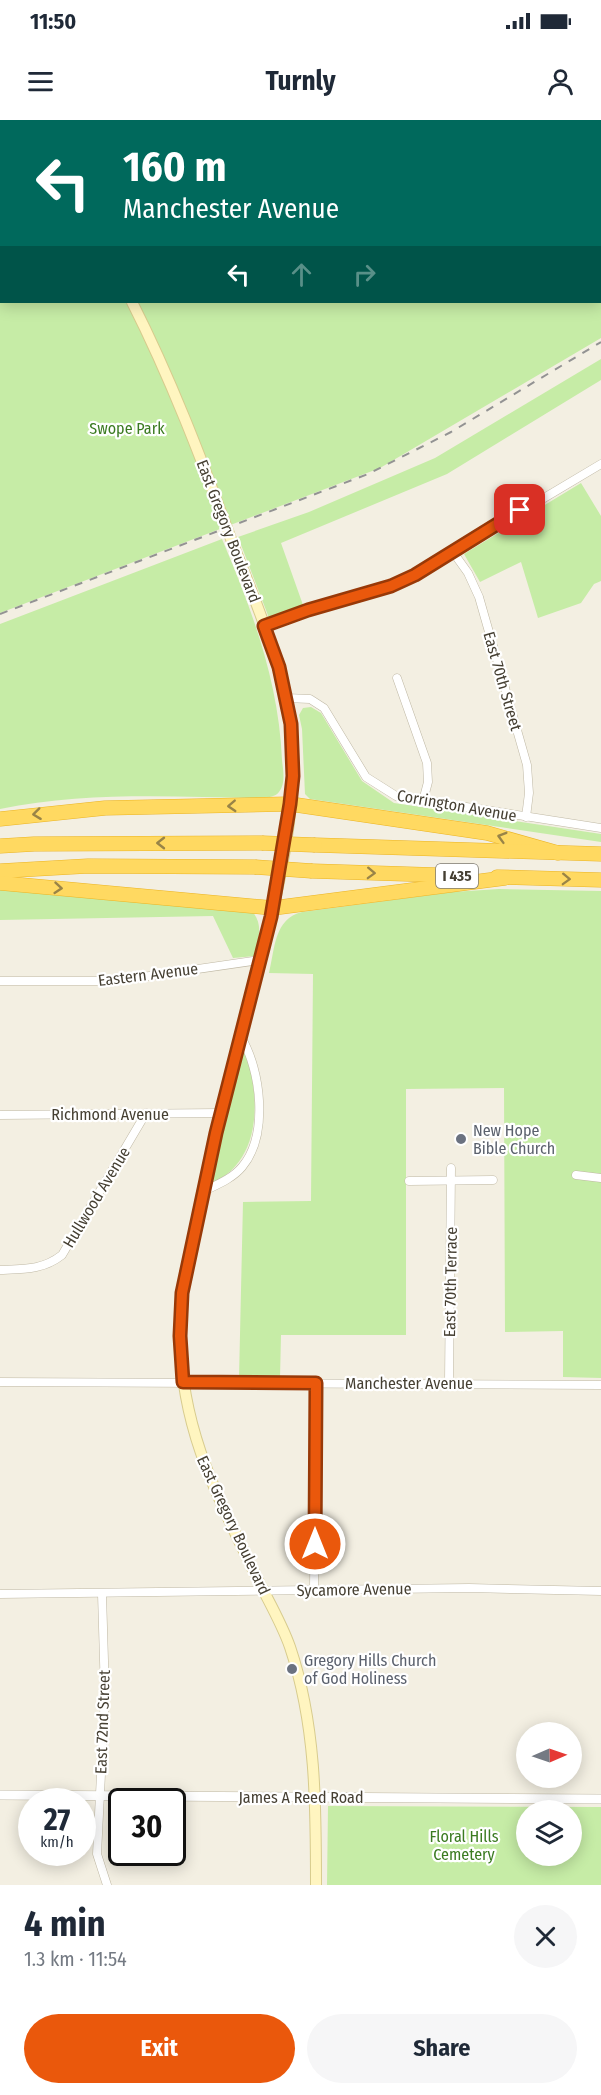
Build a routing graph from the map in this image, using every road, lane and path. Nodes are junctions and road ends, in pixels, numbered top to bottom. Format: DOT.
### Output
graph roads {
  1 [pos="132,303"];
  2 [pos="601,464"];
  3 [pos="453,552"];
  4 [pos="264,626"];
  5 [pos="396,678"];
  6 [pos="286,698"];
  7 [pos="423,801"];
  8 [pos="290,804"];
  9 [pos="526,817"];
  10 [pos="0,819"];
  11 [pos="601,828"];
  12 [pos="0,846"];
  13 [pos="558,853"];
  14 [pos="601,854"];
  15 [pos="0,871"];
  16 [pos="505,878"];
  17 [pos="601,880"];
  18 [pos="0,883"];
  19 [pos="273,908"];
  20 [pos="260,960"];
  21 [pos="0,981"];
  22 [pos="241,1037"];
  23 [pos="146,1113"];
  24 [pos="220,1113"];
  25 [pos="0,1115"];
  26 [pos="451,1168"];
  27 [pos="576,1176"];
  28 [pos="601,1178"];
  29 [pos="493,1180"];
  30 [pos="409,1181"];
  31 [pos="451,1181"];
  32 [pos="202,1191"];
  33 [pos="0,1270"];
  34 [pos="0,1382"];
  35 [pos="183,1382"];
  36 [pos="316,1383"];
  37 [pos="449,1383"];
  38 [pos="601,1385"];
  39 [pos="263,1590"];
  40 [pos="314,1590"];
  41 [pos="601,1591"];
  42 [pos="102,1593"];
  43 [pos="0,1594"];
  44 [pos="0,1795"];
  45 [pos="100,1796"];
  46 [pos="315,1796"];
  47 [pos="601,1799"];
  48 [pos="106,1885"];
  49 [pos="316,1885"];
  1 -- 4 [label="main road, East Gregory Boulevard"];
  2 -- 3 [label="street"];
  3 -- 4 [label="street"];
  3 -- 9 [label="street, East 70th Street"];
  4 -- 6 [label="main road, East Gregory Boulevard"];
  5 -- 7 [label="street"];
  6 -- 7 [label="street, Corrington Avenue"];
  6 -- 8 [label="main road, East Gregory Boulevard"];
  7 -- 9 [label="street, Corrington Avenue"];
  8 -- 10 [label="highway, one-way"];
  13 -- 8 [label="highway, one-way"];
  8 -- 19 [label="main road, East Gregory Boulevard"];
  9 -- 11 [label="street, Corrington Avenue"];
  13 -- 12 [label="highway, I 435, one-way, bridge"];
  13 -- 14 [label="highway, I 435"];
  15 -- 16 [label="highway, I 435, one-way, bridge"];
  16 -- 17 [label="highway, I 435, one-way"];
  16 -- 19 [label="highway"];
  18 -- 19 [label="highway, one-way"];
  19 -- 20 [label="main road, East Gregory Boulevard"];
  20 -- 21 [label="street, Eastern Avenue"];
  20 -- 22 [label="main road, East Gregory Boulevard"];
  22 -- 24 [label="main road, East Gregory Boulevard"];
  22 -- 32 [label="street"];
  23 -- 24 [label="street, Richmond Avenue"];
  23 -- 25 [label="street, Richmond Avenue"];
  23 -- 33 [label="street, Hullwood Avenue"];
  24 -- 32 [label="main road, East Gregory Boulevard"];
  26 -- 31 [label="street, East 70th Terrace"];
  27 -- 28 [label="street"];
  29 -- 31 [label="street"];
  30 -- 31 [label="street"];
  31 -- 37 [label="street, East 70th Terrace"];
  32 -- 35 [label="main road, East Gregory Boulevard"];
  34 -- 35 [label="street, Manchester Avenue"];
  35 -- 36 [label="street, Manchester Avenue"];
  35 -- 39 [label="main road, East Gregory Boulevard"];
  36 -- 37 [label="street, Manchester Avenue"];
  36 -- 40 [label="street"];
  37 -- 38 [label="street, Manchester Avenue"];
  39 -- 40 [label="street, Sycamore Avenue"];
  39 -- 42 [label="street, Sycamore Avenue"];
  39 -- 46 [label="main road, East Gregory Boulevard"];
  40 -- 41 [label="street, Sycamore Avenue"];
  42 -- 43 [label="street, Sycamore Avenue"];
  42 -- 45 [label="street, East 72nd Street"];
  44 -- 45 [label="street, James A Reed Road"];
  45 -- 46 [label="street, James A Reed Road"];
  45 -- 48 [label="street, East 72nd Street"];
  46 -- 47 [label="street, James A Reed Road"];
  46 -- 49 [label="main road, East Gregory Boulevard"];
}
